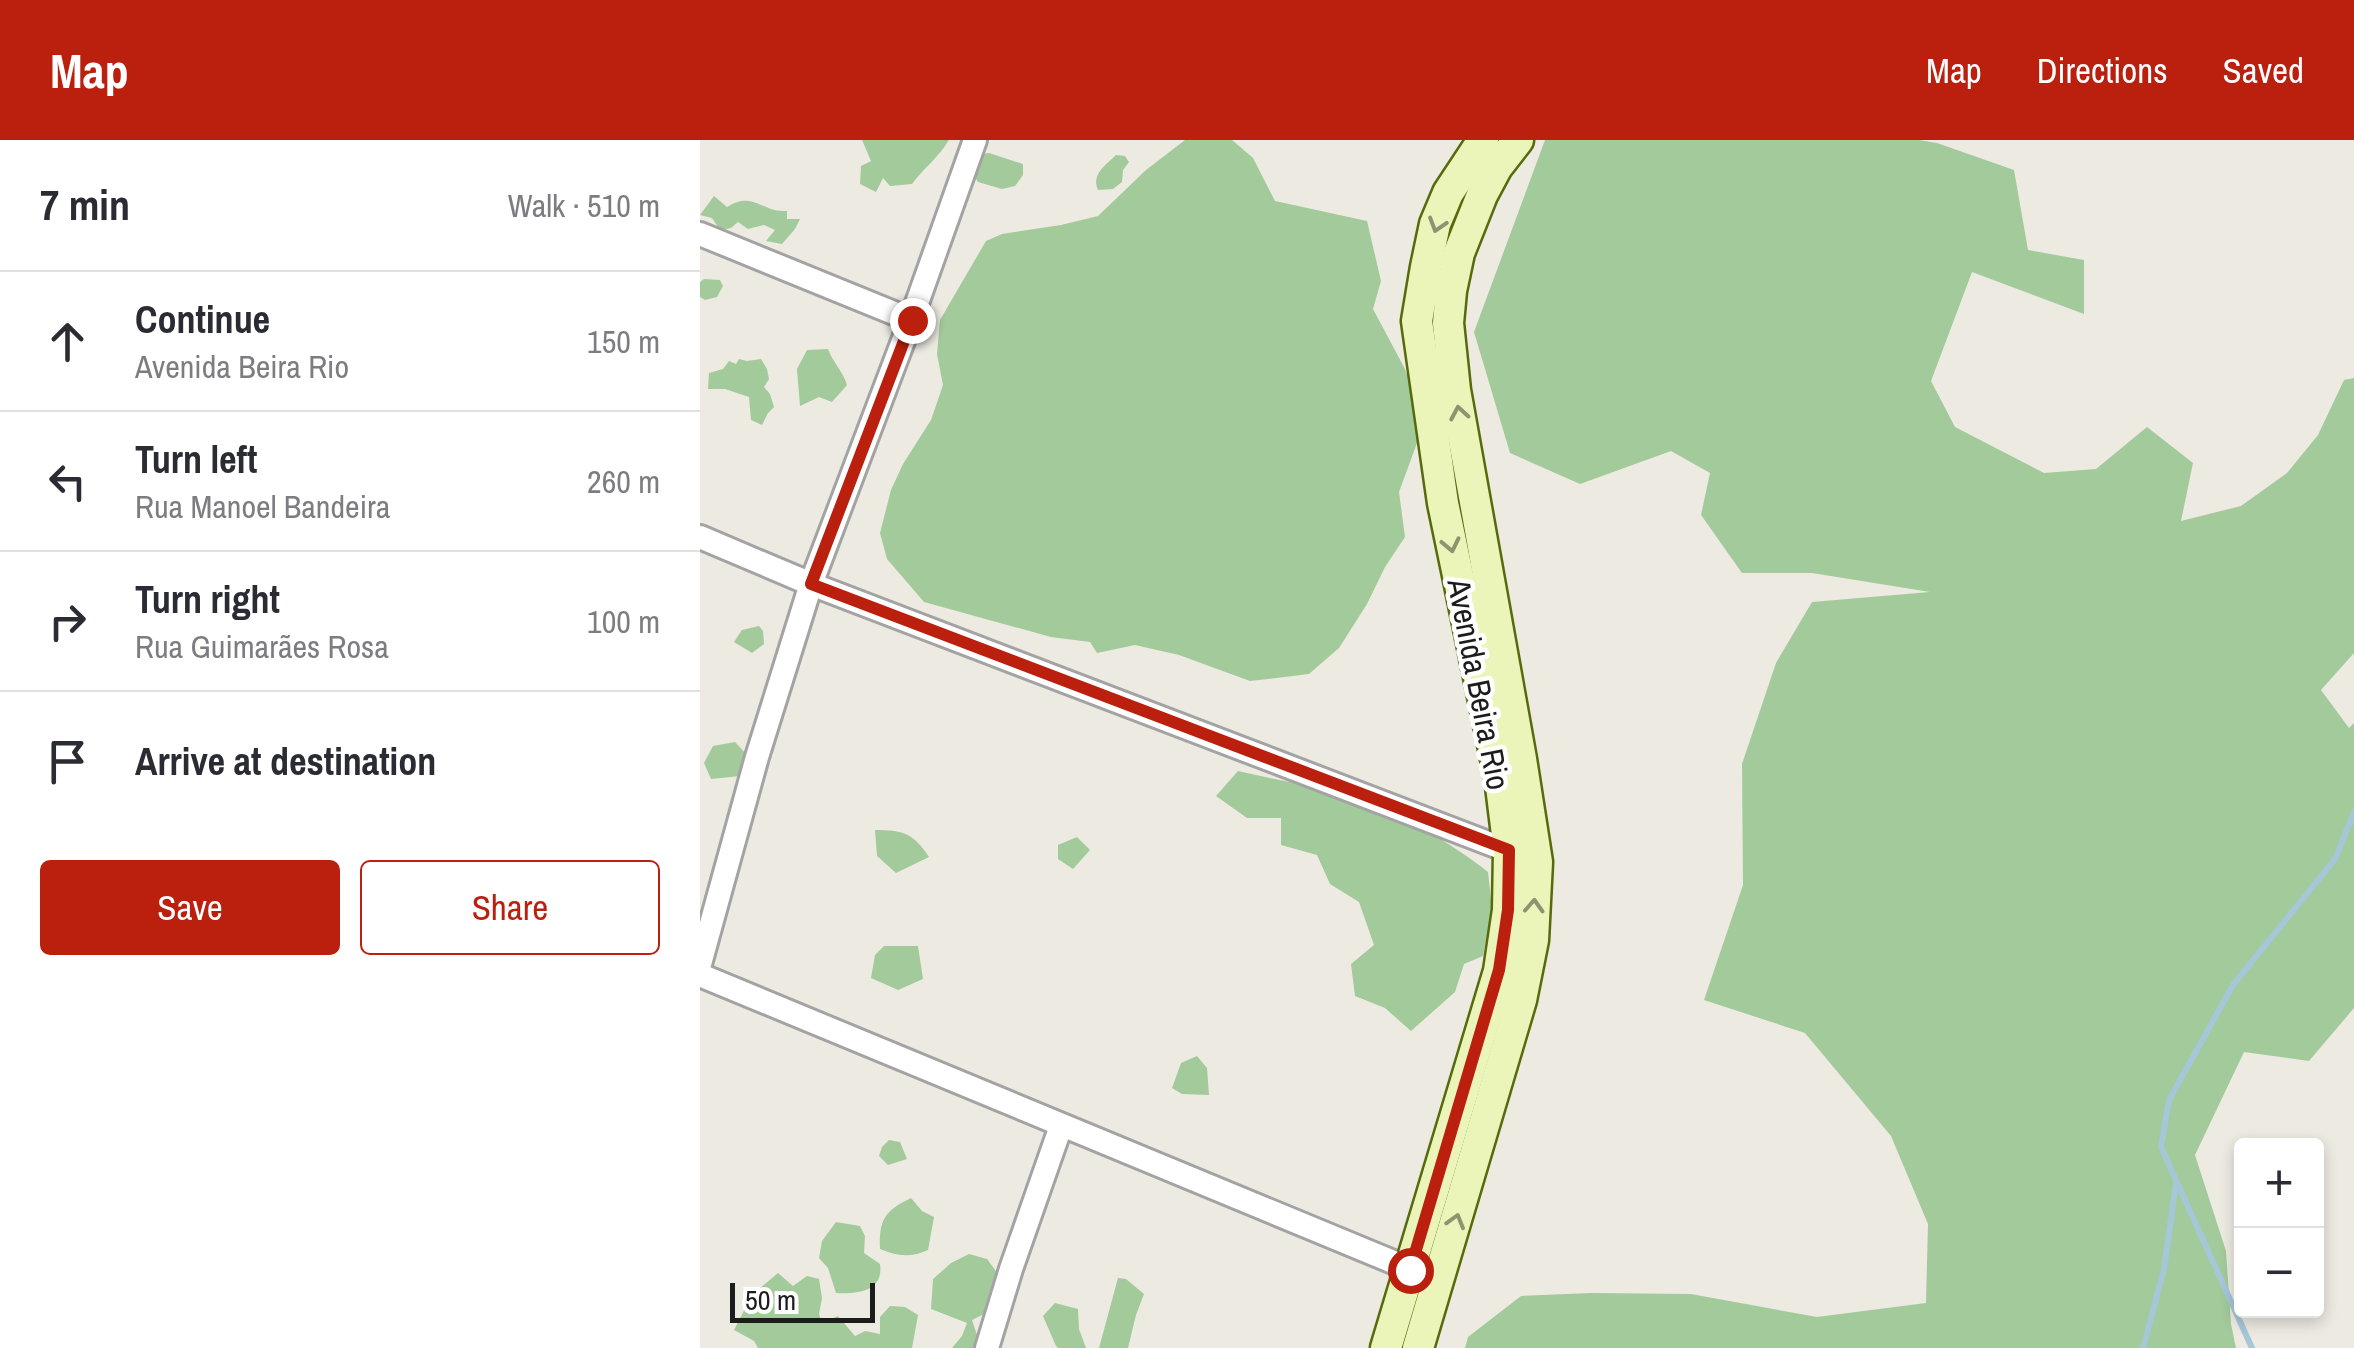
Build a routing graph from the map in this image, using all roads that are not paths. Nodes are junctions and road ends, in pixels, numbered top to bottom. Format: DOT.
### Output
graph roads {
  1 [pos="975,140"];
  2 [pos="1483,140"];
  3 [pos="1518,140"];
  4 [pos="700,234"];
  5 [pos="912,320"];
  6 [pos="1474,499"];
  7 [pos="1442,503"];
  8 [pos="700,537"];
  9 [pos="811,584"];
  10 [pos="1509,850"];
  11 [pos="700,964"];
  12 [pos="700,976"];
  13 [pos="1061,1126"];
  14 [pos="1410,1270"];
  15 [pos="987,1348"];
  16 [pos="1386,1348"];
  17 [pos="1418,1348"];
  1 -- 5 [label="street"];
  2 -- 7 [label="main road, Avenida Beira Rio, one-way"];
  6 -- 3 [label="main road, Avenida Beira Rio, one-way"];
  4 -- 5 [label="street"];
  5 -- 9 [label="street"];
  6 -- 7 [label="main road"];
  17 -- 6 [label="main road, Avenida Beira Rio, one-way"];
  7 -- 10 [label="main road, Avenida Beira Rio, one-way"];
  8 -- 9 [label="street"];
  9 -- 10 [label="street"];
  9 -- 11 [label="street"];
  10 -- 14 [label="main road, Avenida Beira Rio"];
  12 -- 13 [label="street"];
  13 -- 14 [label="street"];
  13 -- 15 [label="street"];
  14 -- 16 [label="main road, Avenida Beira Rio"];
}
